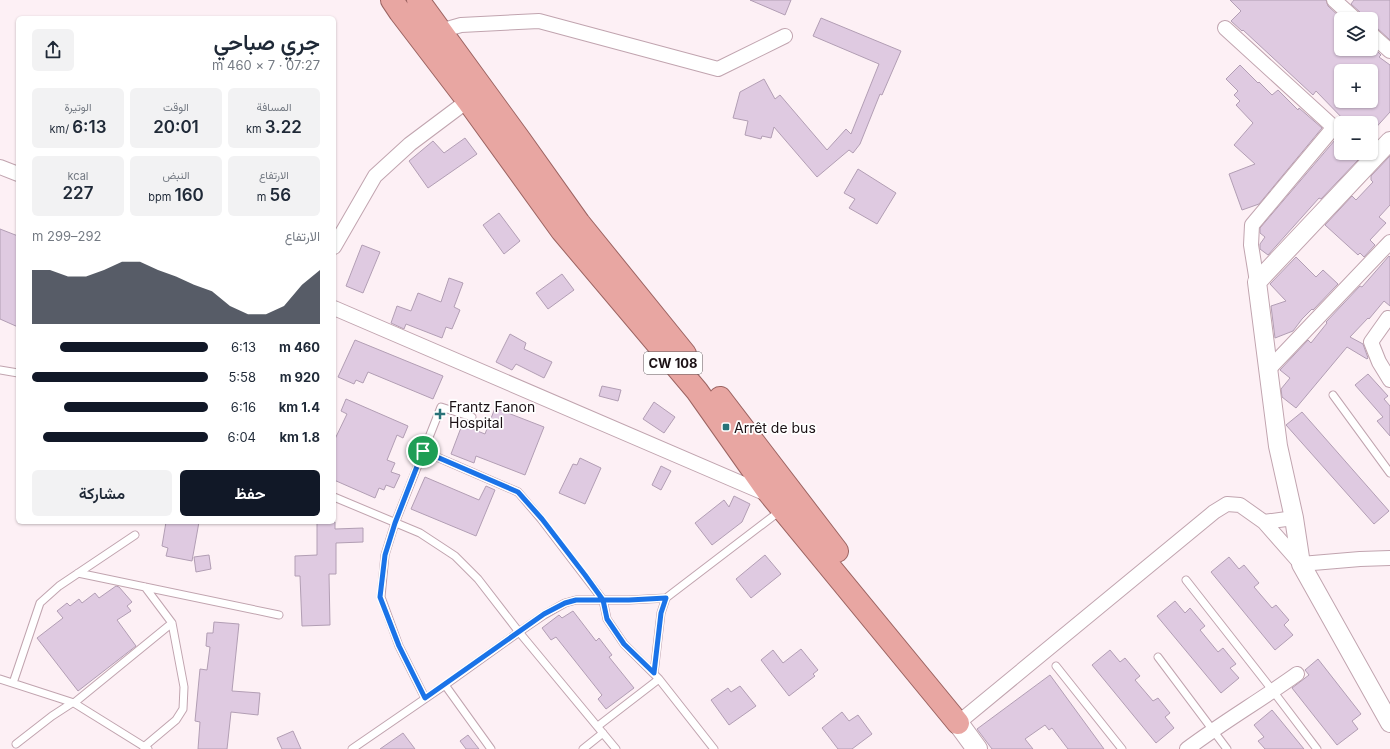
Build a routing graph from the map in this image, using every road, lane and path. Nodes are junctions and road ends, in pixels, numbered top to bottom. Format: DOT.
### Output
graph roads {
  1 [pos="392,0"];
  2 [pos="418,0"];
  3 [pos="1334,0"];
  4 [pos="1347,12"];
  5 [pos="1225,28"];
  6 [pos="440,31"];
  7 [pos="785,36"];
  8 [pos="1378,40"];
  9 [pos="1390,51"];
  10 [pos="476,96"];
  11 [pos="1334,126"];
  12 [pos="1334,134"];
  13 [pos="1390,141"];
  14 [pos="1378,149"];
  15 [pos="1363,160"];
  16 [pos="0,167"];
  17 [pos="16,173"];
  18 [pos="1390,242"];
  19 [pos="336,244"];
  20 [pos="1258,282"];
  21 [pos="336,309"];
  22 [pos="1388,318"];
  23 [pos="0,370"];
  24 [pos="1268,370"];
  25 [pos="16,373"];
  26 [pos="1390,380"];
  27 [pos="1333,394"];
  28 [pos="472,417"];
  29 [pos="423,451"];
  30 [pos="1390,473"];
  31 [pos="780,496"];
  32 [pos="336,498"];
  33 [pos="1294,518"];
  34 [pos="1264,522"];
  35 [pos="395,523"];
  36 [pos="134,535"];
  37 [pos="1390,558"];
  38 [pos="1301,564"];
  39 [pos="78,573"];
  40 [pos="1186,580"];
  41 [pos="145,587"];
  42 [pos="666,598"];
  43 [pos="603,600"];
  44 [pos="280,615"];
  45 [pos="172,623"];
  46 [pos="519,632"];
  47 [pos="1158,657"];
  48 [pos="1056,666"];
  49 [pos="654,673"];
  50 [pos="1297,674"];
  51 [pos="0,679"];
  52 [pos="659,679"];
  53 [pos="13,683"];
  54 [pos="445,685"];
  55 [pos="1274,691"];
  56 [pos="425,698"];
  57 [pos="73,703"];
  58 [pos="958,723"];
  59 [pos="1390,723"];
  60 [pos="598,726"];
  61 [pos="1212,730"];
  62 [pos="603,733"];
  63 [pos="16,744"];
  64 [pos="146,748"];
  65 [pos="352,749"];
  66 [pos="491,749"];
  67 [pos="583,749"];
  68 [pos="616,749"];
  69 [pos="714,749"];
  70 [pos="977,749"];
  71 [pos="1122,749"];
  72 [pos="1187,749"];
  73 [pos="1227,749"];
  74 [pos="1317,749"];
  1 -- 10 [label="highway, CW 108"];
  2 -- 6 [label="highway, CW 108"];
  3 -- 4 [label="street"];
  5 -- 11 [label="street"];
  6 -- 7 [label="street"];
  6 -- 10 [label="highway, CW 108"];
  8 -- 9 [label="street"];
  10 -- 19 [label="street"];
  10 -- 31 [label="highway, CW 108"];
  12 -- 20 [label="street"];
  13 -- 14 [label="street"];
  15 -- 20 [label="street"];
  16 -- 17 [label="street"];
  18 -- 24 [label="street"];
  20 -- 24 [label="street"];
  21 -- 31 [label="street"];
  22 -- 26 [label="street"];
  23 -- 25 [label="lane"];
  24 -- 33 [label="street"];
  27 -- 30 [label="lane"];
  28 -- 29 [label="lane"];
  29 -- 35 [label="lane"];
  29 -- 43 [label="lane"];
  31 -- 42 [label="lane"];
  31 -- 58 [label="highway, CW 108"];
  32 -- 35 [label="lane"];
  33 -- 34 [label="street"];
  33 -- 38 [label="street"];
  34 -- 38 [label="street"];
  34 -- 58 [label="street"];
  35 -- 46 [label="lane"];
  35 -- 56 [label="lane"];
  36 -- 39 [label="lane"];
  37 -- 38 [label="street"];
  38 -- 59 [label="street"];
  39 -- 41 [label="lane"];
  39 -- 53 [label="lane"];
  40 -- 55 [label="lane"];
  41 -- 44 [label="lane"];
  41 -- 45 [label="lane"];
  42 -- 43 [label="lane"];
  42 -- 49 [label="lane"];
  43 -- 46 [label="lane"];
  43 -- 49 [label="lane"];
  45 -- 57 [label="lane"];
  45 -- 64 [label="lane"];
  46 -- 54 [label="lane"];
  46 -- 60 [label="lane"];
  47 -- 61 [label="lane"];
  48 -- 71 [label="lane"];
  49 -- 52 [label="lane"];
  50 -- 55 [label="street"];
  51 -- 53 [label="lane"];
  52 -- 60 [label="lane"];
  52 -- 69 [label="lane"];
  53 -- 57 [label="lane"];
  54 -- 56 [label="lane"];
  54 -- 66 [label="lane"];
  55 -- 61 [label="street"];
  55 -- 74 [label="lane"];
  56 -- 65 [label="lane"];
  57 -- 63 [label="lane"];
  57 -- 64 [label="lane"];
  58 -- 70 [label="main road, CW 108"];
  60 -- 62 [label="lane"];
  61 -- 72 [label="street"];
  61 -- 73 [label="lane"];
  62 -- 67 [label="lane"];
  62 -- 68 [label="lane"];
}
